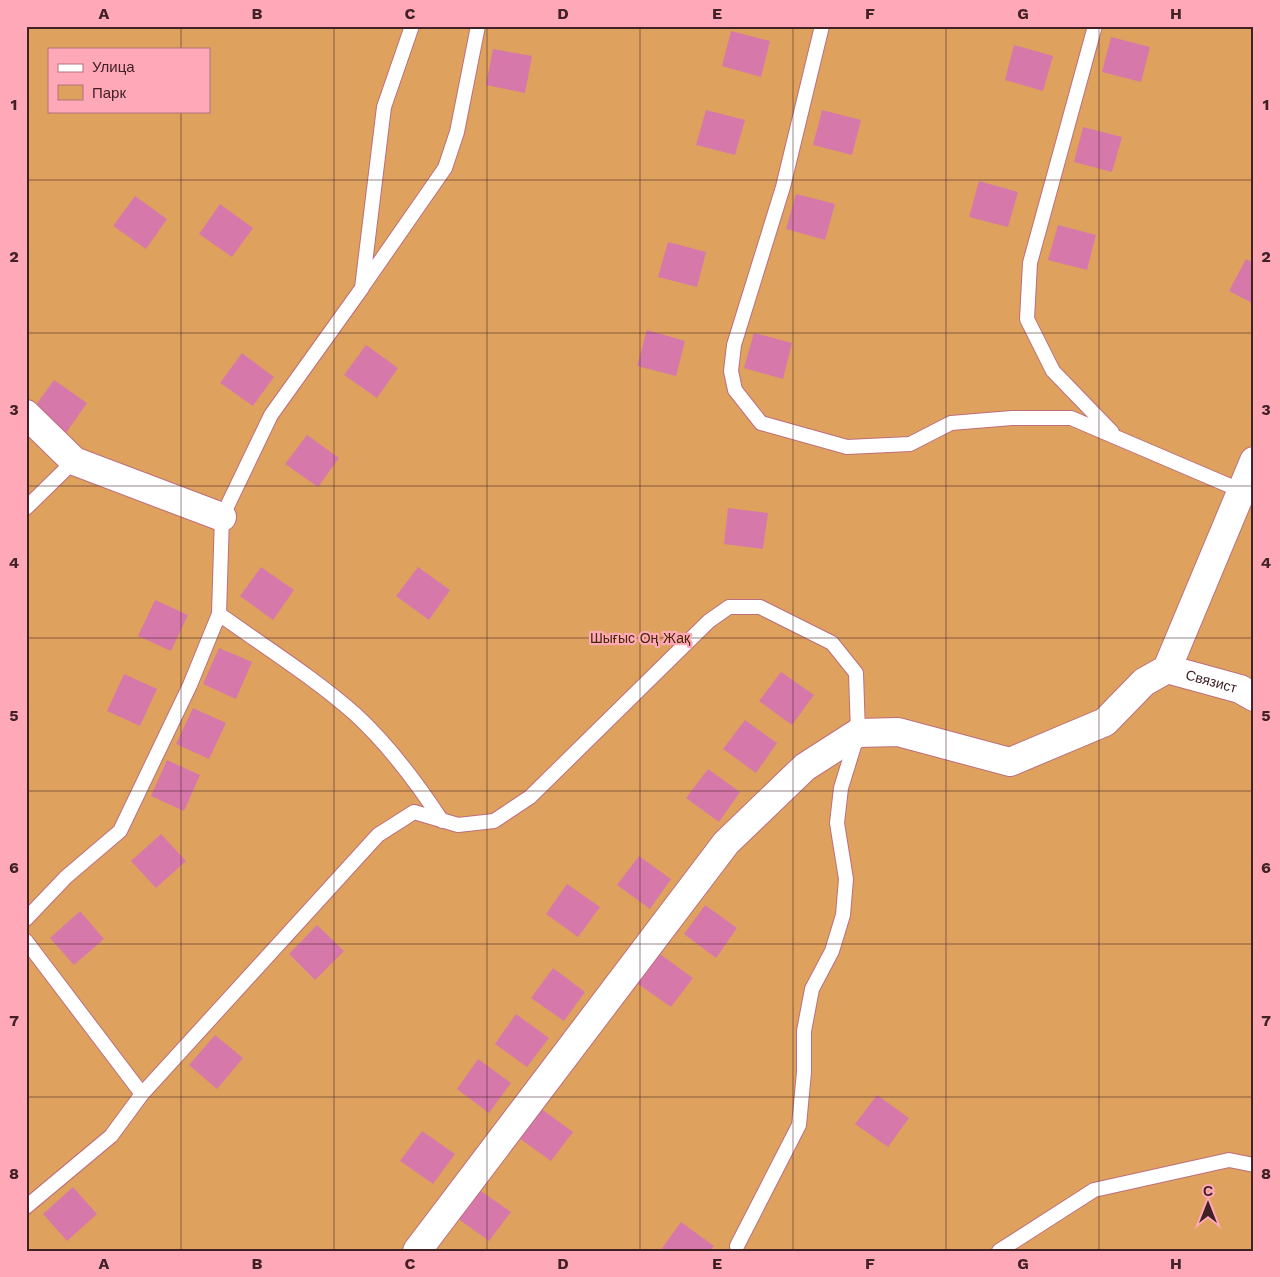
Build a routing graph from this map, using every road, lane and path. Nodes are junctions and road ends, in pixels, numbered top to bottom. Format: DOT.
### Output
graph roads {
  1 [pos="412,26"];
  2 [pos="478,26"];
  3 [pos="822,26"];
  4 [pos="1095,26"];
  5 [pos="362,288"];
  6 [pos="26,414"];
  7 [pos="1118,437"];
  8 [pos="74,461"];
  9 [pos="1254,462"];
  10 [pos="1242,491"];
  11 [pos="26,508"];
  12 [pos="222,517"];
  13 [pos="219,614"];
  14 [pos="1167,669"];
  15 [pos="1254,698"];
  16 [pos="858,733"];
  17 [pos="442,821"];
  18 [pos="26,918"];
  19 [pos="26,941"];
  20 [pos="142,1094"];
  21 [pos="1254,1165"];
  22 [pos="26,1207"];
  23 [pos="739,1249"];
  24 [pos="417,1251"];
  25 [pos="999,1251"];
  1 -- 5 [label="lane"];
  2 -- 5 [label="lane"];
  3 -- 7 [label="lane"];
  4 -- 7 [label="lane"];
  5 -- 12 [label="lane"];
  6 -- 8 [label="street"];
  7 -- 10 [label="lane"];
  8 -- 11 [label="lane"];
  8 -- 12 [label="street"];
  9 -- 10 [label="street"];
  10 -- 14 [label="street"];
  12 -- 13 [label="lane"];
  13 -- 17 [label="lane"];
  13 -- 18 [label="lane"];
  14 -- 15 [label="street, Связист"];
  14 -- 16 [label="street"];
  16 -- 17 [label="lane"];
  16 -- 23 [label="lane"];
  16 -- 24 [label="street"];
  17 -- 20 [label="lane"];
  19 -- 20 [label="lane"];
  20 -- 22 [label="lane"];
  21 -- 25 [label="lane"];
}
